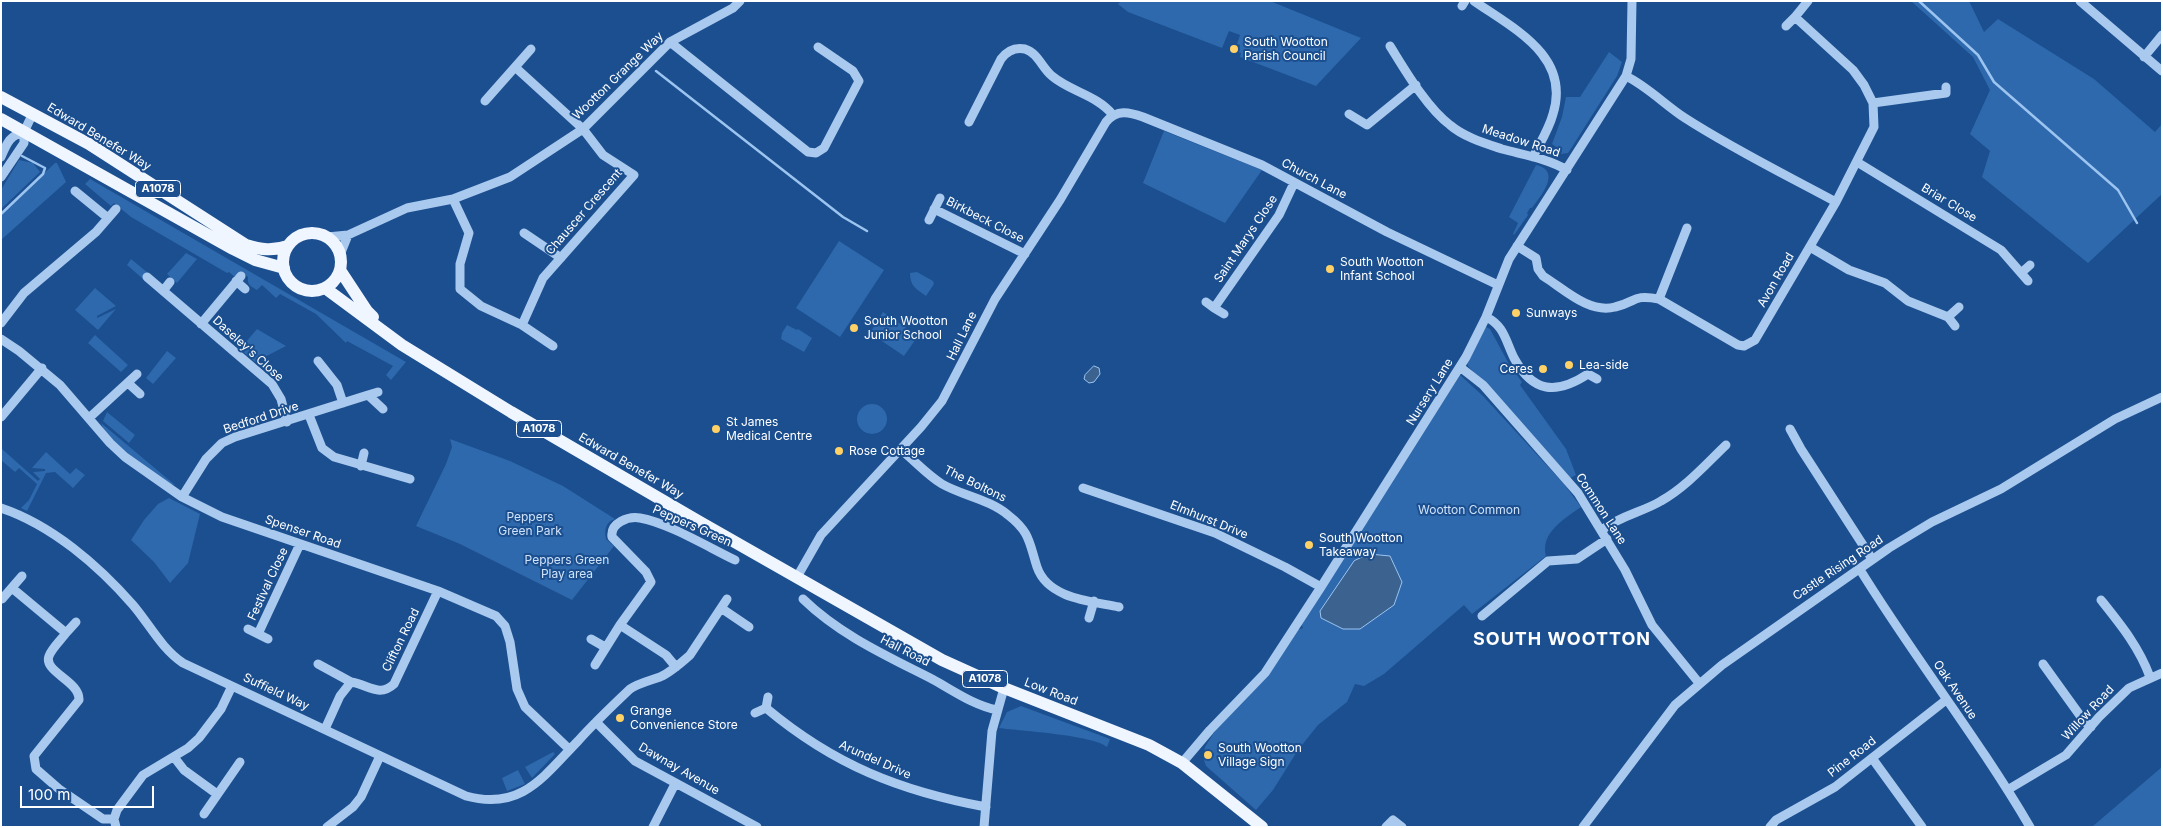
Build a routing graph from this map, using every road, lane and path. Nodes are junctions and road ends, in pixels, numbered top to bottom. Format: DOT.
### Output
graph roads {
  1 [pos="740,1"];
  2 [pos="1474,1"];
  3 [pos="1632,1"];
  4 [pos="1808,1"];
  5 [pos="2080,1"];
  6 [pos="1795,17"];
  7 [pos="1786,26"];
  8 [pos="2162,35"];
  9 [pos="670,42"];
  10 [pos="1390,46"];
  11 [pos="818,48"];
  12 [pos="531,49"];
  13 [pos="2144,57"];
  14 [pos="515,67"];
  15 [pos="2162,71"];
  16 [pos="1626,76"];
  17 [pos="1416,84"];
  18 [pos="1946,87"];
  19 [pos="1,98"];
  20 [pos="484,101"];
  21 [pos="1873,104"];
  22 [pos="33,113"];
  23 [pos="1349,114"];
  24 [pos="1113,115"];
  25 [pos="1,119"];
  26 [pos="969,122"];
  27 [pos="583,129"];
  28 [pos="24,132"];
  29 [pos="1533,156"];
  30 [pos="1,157"];
  31 [pos="1857,162"];
  32 [pos="1567,170"];
  33 [pos="1,177"];
  34 [pos="1294,183"];
  35 [pos="75,191"];
  36 [pos="940,198"];
  37 [pos="453,199"];
  38 [pos="1836,202"];
  39 [pos="116,209"];
  40 [pos="934,209"];
  41 [pos="108,218"];
  42 [pos="929,220"];
  43 [pos="1687,228"];
  44 [pos="524,233"];
  45 [pos="348,235"];
  46 [pos="327,237"];
  47 [pos="288,246"];
  48 [pos="1516,246"];
  49 [pos="1810,247"];
  50 [pos="1025,254"];
  51 [pos="340,255"];
  52 [pos="561,258"];
  53 [pos="2030,265"];
  54 [pos="284,268"];
  55 [pos="340,270"];
  56 [pos="2021,272"];
  57 [pos="147,277"];
  58 [pos="170,282"];
  59 [pos="2028,282"];
  60 [pos="1498,285"];
  61 [pos="325,288"];
  62 [pos="245,289"];
  63 [pos="163,291"];
  64 [pos="1659,299"];
  65 [pos="1206,302"];
  66 [pos="1959,307"];
  67 [pos="1214,308"];
  68 [pos="1224,314"];
  69 [pos="1486,317"];
  70 [pos="1948,317"];
  71 [pos="1,323"];
  72 [pos="201,324"];
  73 [pos="522,326"];
  74 [pos="1955,326"];
  75 [pos="1,339"];
  76 [pos="402,344"];
  77 [pos="553,346"];
  78 [pos="318,361"];
  79 [pos="1460,367"];
  80 [pos="42,368"];
  81 [pos="137,374"];
  82 [pos="1597,380"];
  83 [pos="128,383"];
  84 [pos="378,392"];
  85 [pos="140,394"];
  86 [pos="368,395"];
  87 [pos="2162,397"];
  88 [pos="343,403"];
  89 [pos="383,409"];
  90 [pos="309,415"];
  91 [pos="1,417"];
  92 [pos="89,418"];
  93 [pos="287,422"];
  94 [pos="1790,429"];
  95 [pos="1726,445"];
  96 [pos="900,449"];
  97 [pos="364,453"];
  98 [pos="361,466"];
  99 [pos="410,479"];
  100 [pos="1083,488"];
  101 [pos="182,497"];
  102 [pos="1,508"];
  103 [pos="1602,530"];
  104 [pos="1607,539"];
  105 [pos="300,544"];
  106 [pos="1872,559"];
  107 [pos="736,560"];
  108 [pos="1859,568"];
  109 [pos="22,576"];
  110 [pos="797,576"];
  111 [pos="1321,587"];
  112 [pos="12,588"];
  113 [pos="438,592"];
  114 [pos="2,599"];
  115 [pos="727,599"];
  116 [pos="2101,600"];
  117 [pos="809,601"];
  118 [pos="1094,601"];
  119 [pos="1119,607"];
  120 [pos="721,608"];
  121 [pos="1482,616"];
  122 [pos="1089,618"];
  123 [pos="76,622"];
  124 [pos="620,625"];
  125 [pos="749,627"];
  126 [pos="248,629"];
  127 [pos="66,633"];
  128 [pos="258,634"];
  129 [pos="268,639"];
  130 [pos="591,639"];
  131 [pos="605,647"];
  132 [pos="318,664"];
  133 [pos="2043,664"];
  134 [pos="595,665"];
  135 [pos="676,667"];
  136 [pos="2162,673"];
  137 [pos="2150,677"];
  138 [pos="350,682"];
  139 [pos="1699,683"];
  140 [pos="232,686"];
  141 [pos="1004,688"];
  142 [pos="768,696"];
  143 [pos="1946,700"];
  144 [pos="766,708"];
  145 [pos="997,710"];
  146 [pos="755,713"];
  147 [pos="596,722"];
  148 [pos="2091,727"];
  149 [pos="325,729"];
  150 [pos="569,749"];
  151 [pos="380,756"];
  152 [pos="174,757"];
  153 [pos="1872,758"];
  154 [pos="240,762"];
  155 [pos="1182,763"];
  156 [pos="675,784"];
  157 [pos="2008,789"];
  158 [pos="217,794"];
  159 [pos="986,807"];
  160 [pos="204,814"];
  161 [pos="115,823"];
  162 [pos="327,827"];
  163 [pos="653,827"];
  164 [pos="757,827"];
  165 [pos="984,827"];
  166 [pos="1262,827"];
  167 [pos="1386,827"];
  168 [pos="1402,827"];
  169 [pos="1583,827"];
  170 [pos="1770,827"];
  171 [pos="1922,827"];
  172 [pos="2030,827"];
  1 -- 9 [label="street, Wootton Grange Way"];
  2 -- 29 [label="street"];
  3 -- 16 [label="street, Nursery Lane"];
  4 -- 6 [label="street"];
  5 -- 13 [label="street"];
  6 -- 7 [label="street"];
  6 -- 21 [label="street"];
  8 -- 13 [label="street"];
  9 -- 11 [label="street"];
  9 -- 27 [label="street, Wootton Grange Way"];
  10 -- 17 [label="street, Meadow Road"];
  12 -- 14 [label="street"];
  13 -- 15 [label="street"];
  14 -- 20 [label="street"];
  14 -- 27 [label="street, Chauscer Crescent"];
  16 -- 32 [label="street, Nursery Lane"];
  16 -- 38 [label="street"];
  17 -- 23 [label="street"];
  17 -- 29 [label="street, Meadow Road"];
  18 -- 21 [label="street"];
  19 -- 22 [label="main road, Edward Benefer Way / A1078"];
  21 -- 31 [label="street, Avon Road"];
  22 -- 28 [label="street"];
  22 -- 47 [label="main road, Edward Benefer Way / A1078"];
  24 -- 26 [label="street"];
  24 -- 34 [label="street, Church Lane"];
  24 -- 50 [label="street, Hall Lane"];
  25 -- 28 [label="main road, A1078"];
  27 -- 37 [label="street, Wootton Grange Way"];
  27 -- 52 [label="street, Chauscer Crescent"];
  28 -- 30 [label="street"];
  28 -- 33 [label="street"];
  28 -- 54 [label="main road, A1078"];
  29 -- 32 [label="street, Meadow Road"];
  31 -- 38 [label="street, Avon Road"];
  31 -- 56 [label="street, Briar Close"];
  32 -- 48 [label="street, Nursery Lane"];
  34 -- 60 [label="street, Church Lane"];
  34 -- 67 [label="street, Saint Marys Close"];
  35 -- 41 [label="street"];
  36 -- 40 [label="street, Birkbeck Close"];
  37 -- 45 [label="street, Wootton Grange Way"];
  37 -- 73 [label="street"];
  38 -- 49 [label="street, Avon Road"];
  39 -- 41 [label="street"];
  40 -- 42 [label="street, Birkbeck Close"];
  40 -- 50 [label="street, Birkbeck Close"];
  41 -- 71 [label="street"];
  43 -- 64 [label="street"];
  44 -- 52 [label="street"];
  45 -- 46 [label="street, Wootton Grange Way"];
  45 -- 51 [label="street"];
  46 -- 47 [label="main road, Edward Benefer Way / A1078"];
  46 -- 51 [label="main road"];
  47 -- 54 [label="main road"];
  48 -- 60 [label="street, Nursery Lane"];
  48 -- 64 [label="street, Avon Road"];
  49 -- 64 [label="street, Avon Road"];
  49 -- 70 [label="street"];
  50 -- 96 [label="street, Hall Lane"];
  51 -- 55 [label="main road"];
  52 -- 73 [label="street, Chauscer Crescent"];
  53 -- 56 [label="street"];
  54 -- 61 [label="main road"];
  55 -- 61 [label="main road"];
  55 -- 76 [label="main road, Edward Benefer Way / A1078"];
  56 -- 59 [label="street, Briar Close"];
  57 -- 63 [label="street, Daseley's Close"];
  58 -- 63 [label="street"];
  60 -- 69 [label="street, Nursery Lane"];
  61 -- 76 [label="main road, Edward Benefer Way / A1078"];
  62 -- 72 [label="street, Daseley's Close"];
  63 -- 72 [label="street, Daseley's Close"];
  65 -- 67 [label="street"];
  66 -- 70 [label="street"];
  67 -- 68 [label="street"];
  69 -- 79 [label="street, Nursery Lane"];
  69 -- 82 [label="street"];
  70 -- 74 [label="street"];
  72 -- 93 [label="street, Daseley's Close"];
  73 -- 77 [label="street"];
  75 -- 80 [label="street, Spenser Road"];
  76 -- 110 [label="main road, Edward Benefer Way / A1078"];
  78 -- 88 [label="street"];
  79 -- 103 [label="street, Common Lane"];
  79 -- 111 [label="street, Nursery Lane"];
  80 -- 91 [label="street"];
  80 -- 92 [label="street, Spenser Road"];
  81 -- 83 [label="street"];
  83 -- 85 [label="street"];
  83 -- 92 [label="street"];
  84 -- 86 [label="street, Bedford Drive"];
  86 -- 88 [label="street, Bedford Drive"];
  86 -- 89 [label="street"];
  87 -- 106 [label="street, Castle Rising Road"];
  88 -- 90 [label="street, Bedford Drive"];
  90 -- 93 [label="street, Bedford Drive"];
  90 -- 98 [label="street"];
  92 -- 101 [label="street, Spenser Road"];
  93 -- 101 [label="street, Bedford Drive"];
  94 -- 106 [label="street"];
  95 -- 103 [label="street"];
  96 -- 110 [label="street, Hall Lane"];
  96 -- 118 [label="street, The Boltons"];
  97 -- 98 [label="street"];
  98 -- 99 [label="street"];
  100 -- 111 [label="street, Elmhurst Drive"];
  101 -- 105 [label="street, Spenser Road"];
  102 -- 140 [label="street, Suffield Way"];
  103 -- 104 [label="street, Common Lane"];
  104 -- 121 [label="street"];
  104 -- 139 [label="street, Common Lane"];
  105 -- 113 [label="street, Spenser Road"];
  105 -- 128 [label="street, Festival Close"];
  106 -- 108 [label="street, Castle Rising Road"];
  107 -- 124 [label="street, Peppers Green"];
  108 -- 139 [label="street, Castle Rising Road"];
  108 -- 143 [label="street, Oak Avenue"];
  109 -- 112 [label="street"];
  110 -- 141 [label="main road, Low Road / A1078"];
  111 -- 155 [label="street, Nursery Lane"];
  112 -- 114 [label="street"];
  112 -- 127 [label="street"];
  113 -- 138 [label="street, Clifton Road"];
  113 -- 150 [label="street, Spenser Road"];
  115 -- 120 [label="street"];
  116 -- 137 [label="street"];
  117 -- 145 [label="street, Hall Road"];
  118 -- 119 [label="street, The Boltons"];
  118 -- 122 [label="street"];
  120 -- 125 [label="street"];
  120 -- 135 [label="street"];
  123 -- 127 [label="street"];
  124 -- 131 [label="street, Peppers Green"];
  124 -- 135 [label="street"];
  126 -- 128 [label="street, Festival Close"];
  127 -- 161 [label="street"];
  128 -- 129 [label="street, Festival Close"];
  130 -- 131 [label="street"];
  131 -- 134 [label="street, Peppers Green"];
  132 -- 138 [label="street, Clifton Road"];
  133 -- 148 [label="street"];
  135 -- 147 [label="street"];
  136 -- 137 [label="street, Willow Road"];
  137 -- 148 [label="street, Willow Road"];
  138 -- 149 [label="street"];
  139 -- 169 [label="street, Castle Rising Road"];
  140 -- 149 [label="street, Suffield Way"];
  140 -- 152 [label="street"];
  141 -- 145 [label="street"];
  141 -- 155 [label="main road, Low Road / A1078"];
  142 -- 144 [label="street"];
  143 -- 153 [label="street, Pine Road"];
  143 -- 157 [label="street, Oak Avenue"];
  144 -- 146 [label="street"];
  144 -- 159 [label="street, Arundel Drive"];
  145 -- 159 [label="street"];
  147 -- 150 [label="street"];
  147 -- 156 [label="street, Dawnay Avenue"];
  148 -- 157 [label="street, Willow Road"];
  149 -- 151 [label="street, Suffield Way"];
  150 -- 151 [label="street, Suffield Way"];
  151 -- 162 [label="street"];
  152 -- 158 [label="street"];
  152 -- 161 [label="street"];
  153 -- 170 [label="street, Pine Road"];
  153 -- 171 [label="street"];
  154 -- 158 [label="street"];
  155 -- 166 [label="main road, Low Road / A1078"];
  156 -- 163 [label="street"];
  156 -- 164 [label="street, Dawnay Avenue"];
  157 -- 172 [label="street, Oak Avenue"];
  158 -- 160 [label="street"];
  159 -- 165 [label="street"];
  167 -- 168 [label="street"];
}
